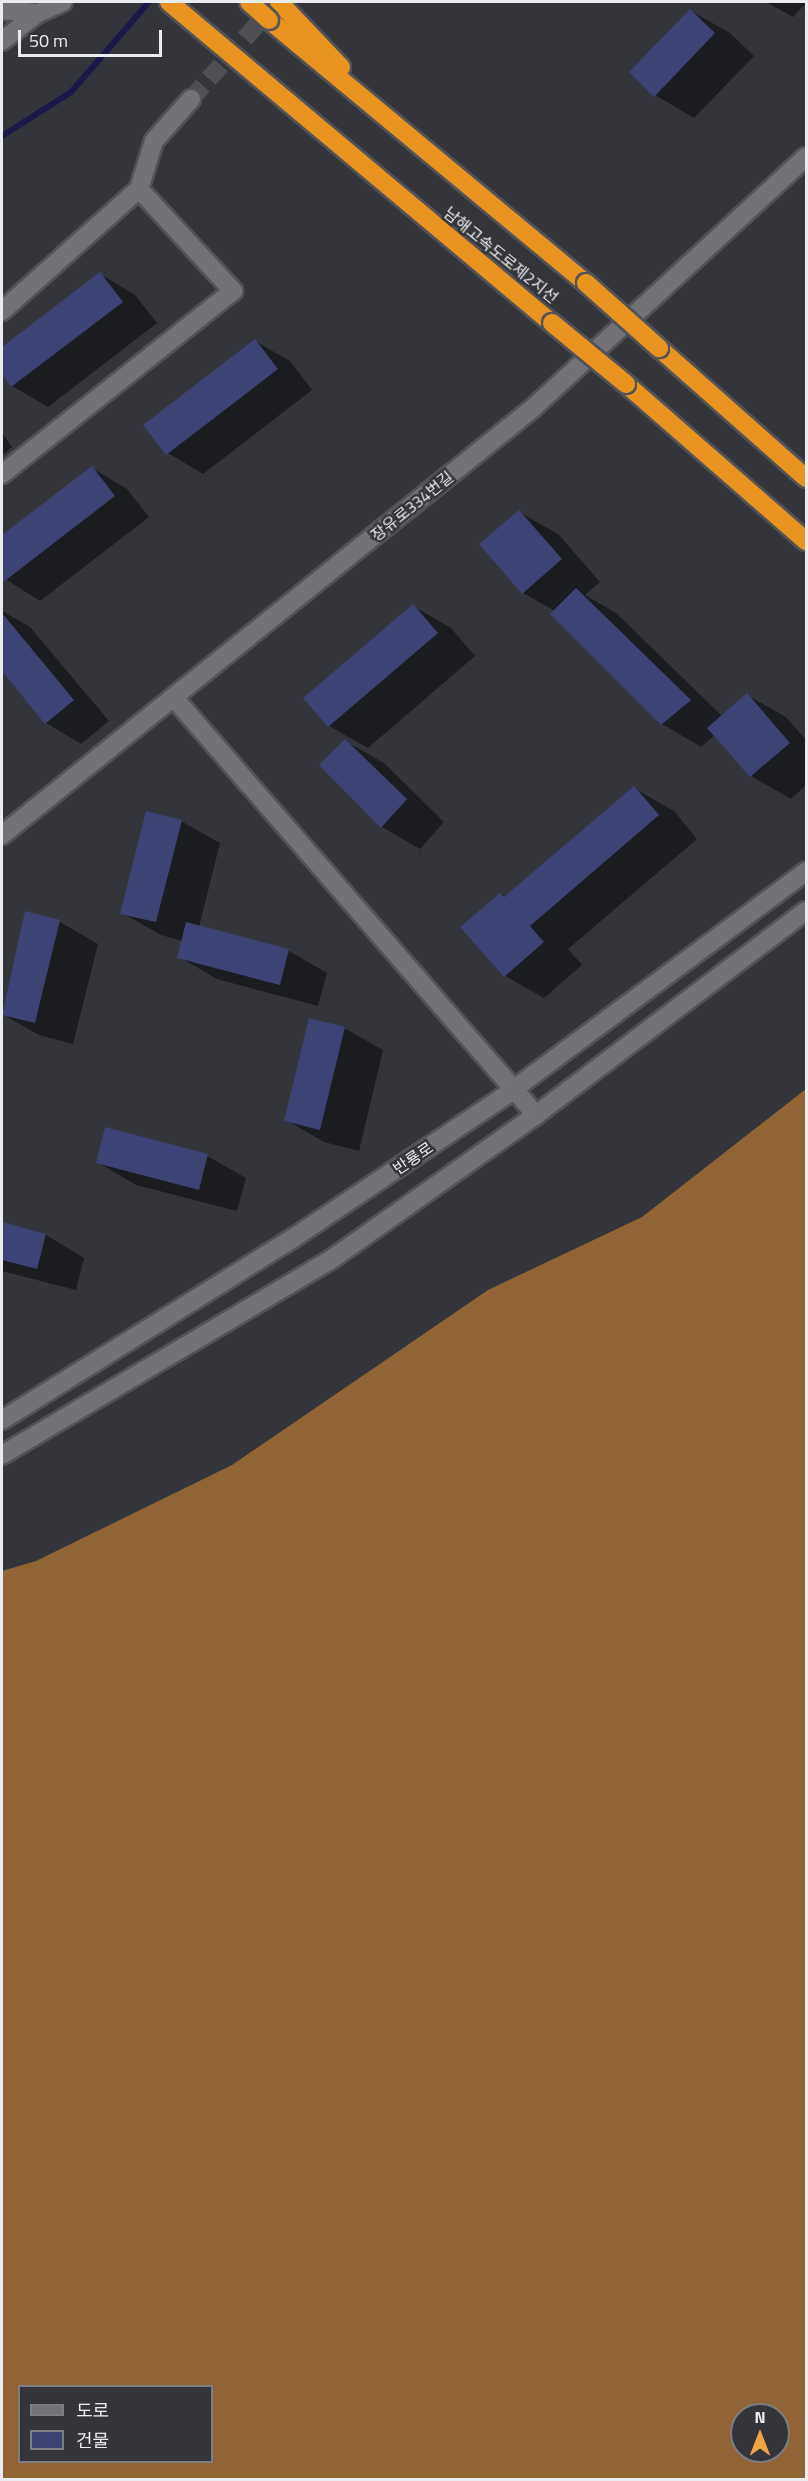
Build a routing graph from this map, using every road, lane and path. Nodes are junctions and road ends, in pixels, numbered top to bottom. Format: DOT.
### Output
graph roads {
  1 [pos="63,2"];
  2 [pos="169,2"];
  3 [pos="249,2"];
  4 [pos="279,2"];
  5 [pos="2,10"];
  6 [pos="38,13"];
  7 [pos="2,41"];
  8 [pos="191,99"];
  9 [pos="401,129"];
  10 [pos="807,157"];
  11 [pos="139,189"];
  12 [pos="2,310"];
  13 [pos="2,474"];
  14 [pos="807,478"];
  15 [pos="807,541"];
  16 [pos="175,699"];
  17 [pos="2,836"];
  18 [pos="807,871"];
  19 [pos="807,911"];
  20 [pos="514,1089"];
  21 [pos="536,1115"];
  22 [pos="2,1420"];
  23 [pos="2,1455"];
  1 -- 6 [label="street"];
  2 -- 15 [label="highway, 남해고속도로제2지선, bridge"];
  3 -- 9 [label="highway, 남해고속도로제2지선, bridge"];
  4 -- 9 [label="highway"];
  5 -- 6 [label="street"];
  6 -- 7 [label="street"];
  8 -- 11 [label="street"];
  9 -- 14 [label="highway, 남해고속도로제2지선, bridge"];
  10 -- 16 [label="street, 장유로334번길"];
  11 -- 12 [label="street"];
  11 -- 13 [label="street"];
  16 -- 17 [label="street, 장유로334번길"];
  16 -- 20 [label="street"];
  18 -- 20 [label="street, 반룡로"];
  19 -- 21 [label="street"];
  20 -- 21 [label="street"];
  20 -- 22 [label="street, 반룡로"];
  21 -- 23 [label="street"];
}
